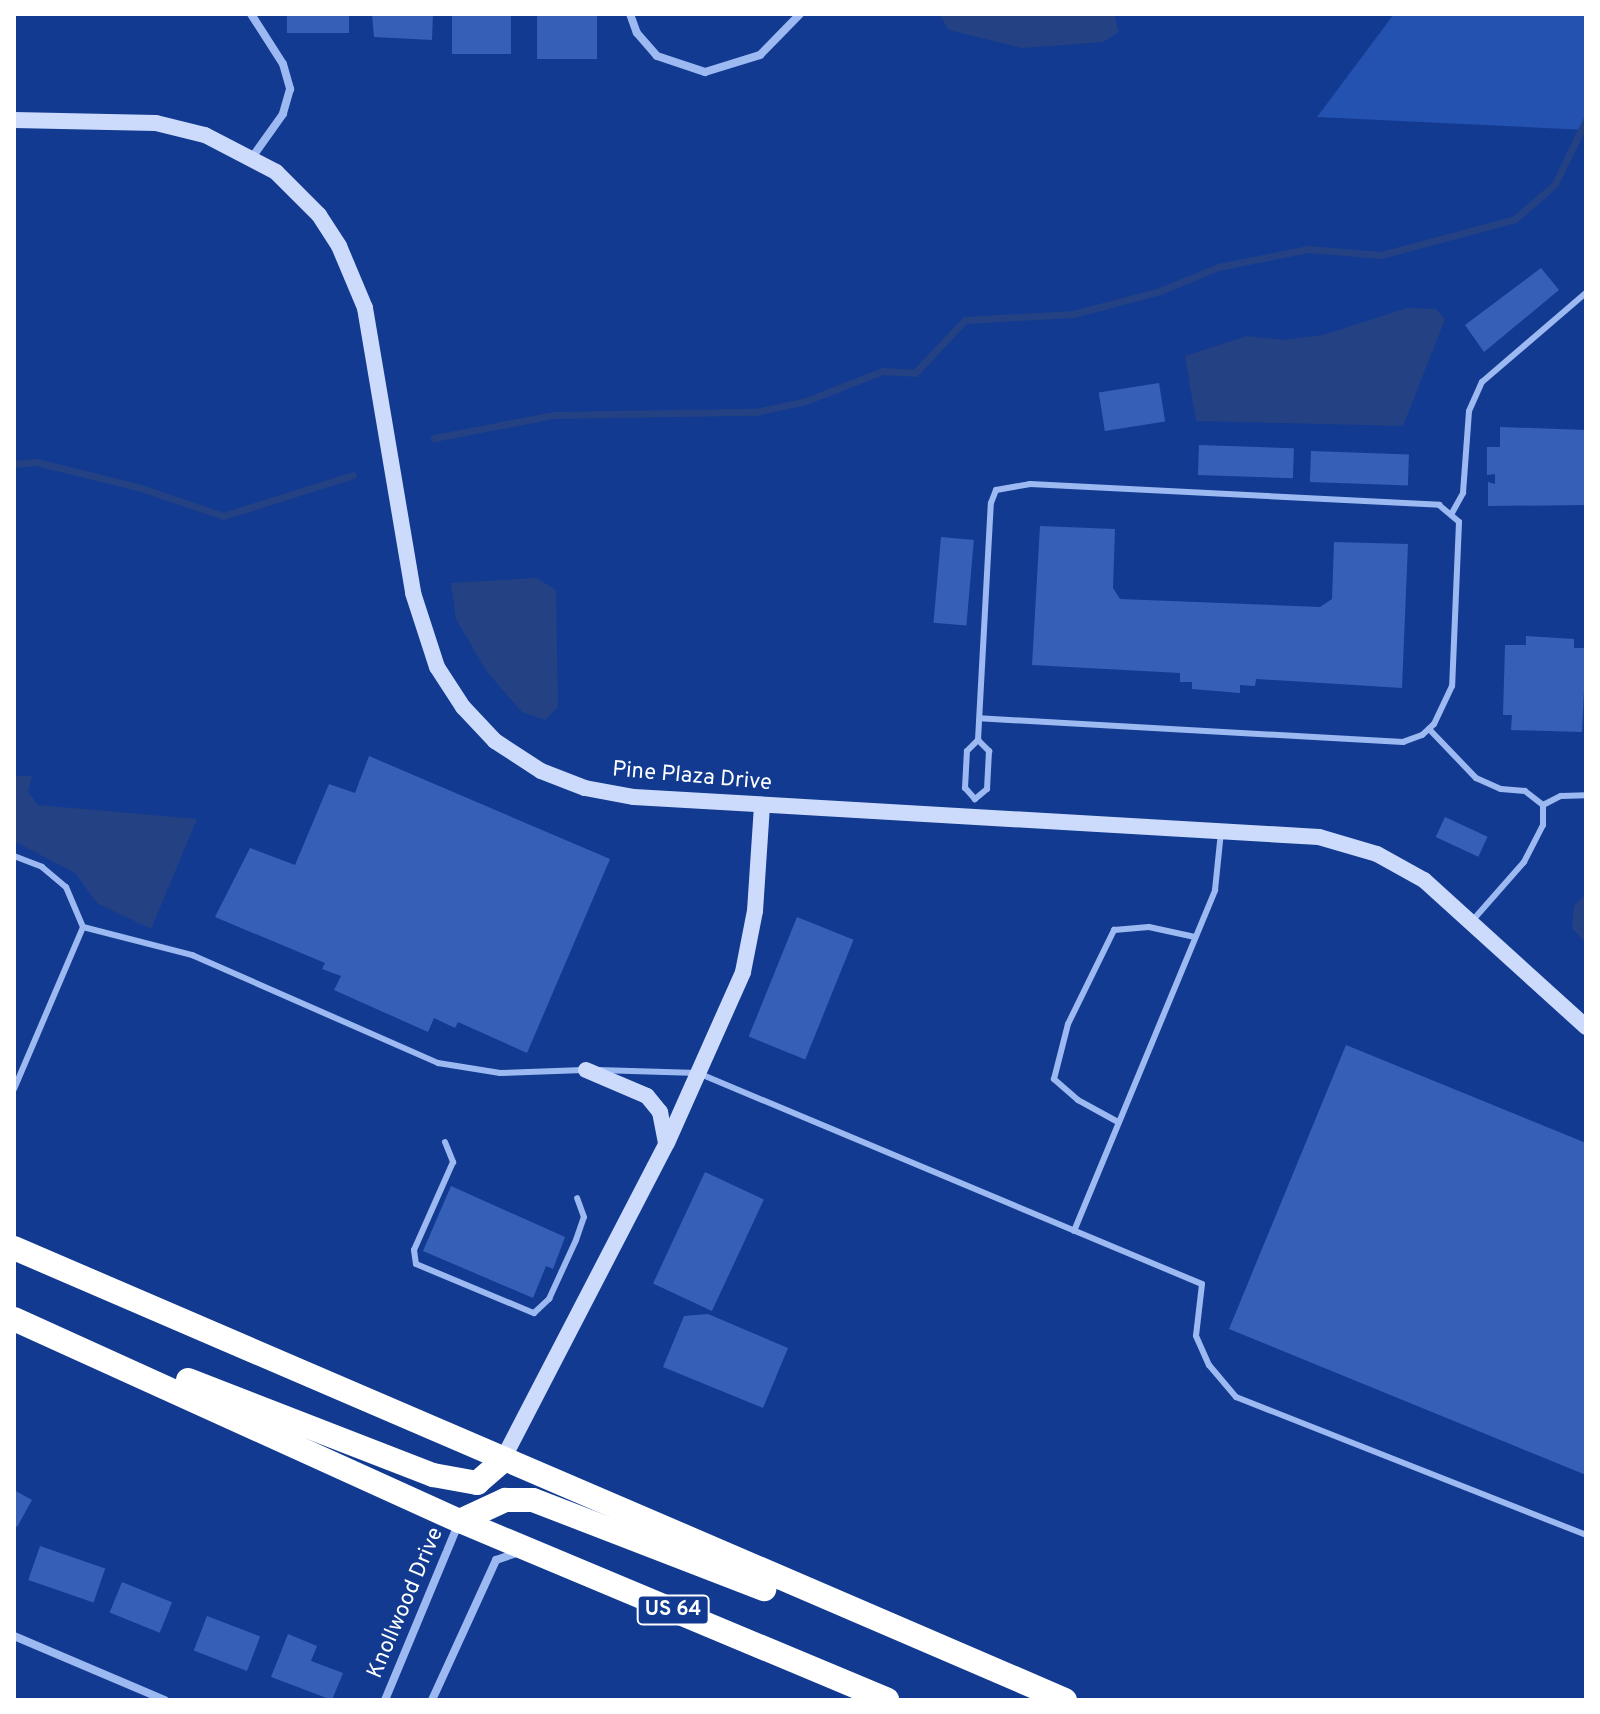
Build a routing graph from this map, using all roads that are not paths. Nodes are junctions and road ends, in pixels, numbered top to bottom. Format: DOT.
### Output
graph roads {
  1 [pos="251,14"];
  2 [pos="630,14"];
  3 [pos="800,14"];
  4 [pos="14,120"];
  5 [pos="253,156"];
  6 [pos="1586,293"];
  7 [pos="1452,513"];
  8 [pos="980,718"];
  9 [pos="1429,729"];
  10 [pos="978,740"];
  11 [pos="1586,795"];
  12 [pos="975,799"];
  13 [pos="1543,805"];
  14 [pos="762,806"];
  15 [pos="973,817"];
  16 [pos="1221,828"];
  17 [pos="14,856"];
  18 [pos="1473,920"];
  19 [pos="83,927"];
  20 [pos="1195,937"];
  21 [pos="1586,1027"];
  22 [pos="586,1070"];
  23 [pos="698,1073"];
  24 [pos="14,1089"];
  25 [pos="1118,1122"];
  26 [pos="445,1142"];
  27 [pos="667,1143"];
  28 [pos="577,1198"];
  29 [pos="1074,1231"];
  30 [pos="14,1248"];
  31 [pos="14,1319"];
  32 [pos="89,1352"];
  33 [pos="502,1461"];
  34 [pos="460,1521"];
  35 [pos="1586,1535"];
  36 [pos="532,1551"];
  37 [pos="897,1629"];
  38 [pos="14,1636"];
  39 [pos="165,1700"];
  40 [pos="385,1700"];
  41 [pos="432,1700"];
  42 [pos="887,1700"];
  43 [pos="1065,1700"];
  1 -- 5 [label="street"];
  2 -- 3 [label="street"];
  4 -- 5 [label="street, Pine Plaza Drive"];
  5 -- 14 [label="street, Pine Plaza Drive"];
  6 -- 7 [label="lane"];
  7 -- 8 [label="lane"];
  7 -- 9 [label="lane"];
  8 -- 9 [label="lane"];
  8 -- 10 [label="lane"];
  9 -- 13 [label="lane"];
  10 -- 12 [label="lane"];
  10 -- 12 [label="lane"];
  11 -- 13 [label="lane"];
  12 -- 15 [label="lane"];
  13 -- 18 [label="lane"];
  14 -- 15 [label="street, Pine Plaza Drive"];
  14 -- 23 [label="street"];
  15 -- 16 [label="street, Pine Plaza Drive"];
  16 -- 18 [label="street, Pine Plaza Drive"];
  16 -- 20 [label="lane"];
  17 -- 19 [label="lane"];
  18 -- 21 [label="street, Pine Plaza Drive"];
  19 -- 22 [label="lane"];
  19 -- 24 [label="lane"];
  20 -- 25 [label="lane"];
  20 -- 25 [label="lane"];
  22 -- 23 [label="lane"];
  22 -- 27 [label="street"];
  23 -- 27 [label="street"];
  23 -- 29 [label="lane"];
  25 -- 29 [label="lane"];
  26 -- 28 [label="lane"];
  27 -- 33 [label="street"];
  29 -- 35 [label="lane"];
  30 -- 33 [label="highway"];
  31 -- 32 [label="highway, US 64"];
  32 -- 33 [label="highway"];
  32 -- 34 [label="highway, US 64"];
  33 -- 37 [label="highway"];
  34 -- 36 [label="highway, US 64"];
  34 -- 37 [label="highway"];
  34 -- 40 [label="street, Knollwood Drive"];
  36 -- 41 [label="street"];
  36 -- 42 [label="highway, US 64"];
  37 -- 43 [label="highway"];
  38 -- 39 [label="street"];
}
